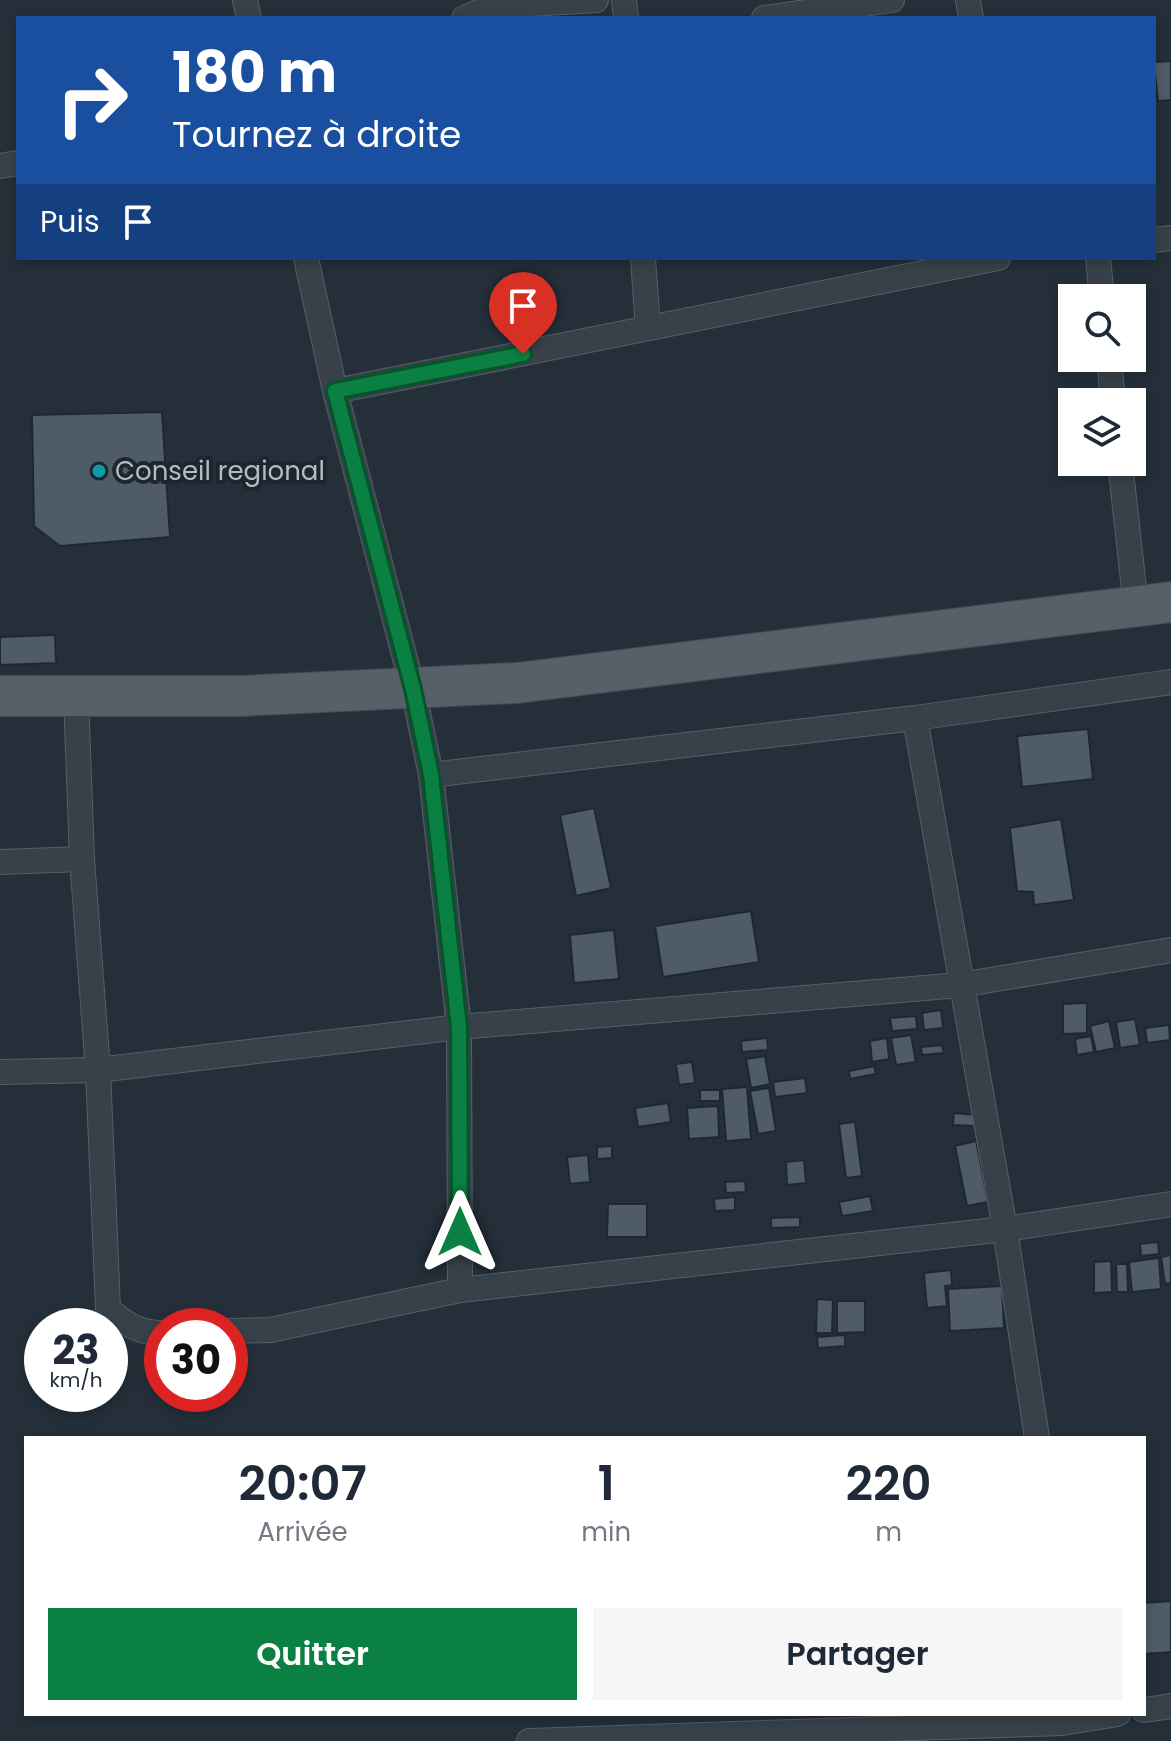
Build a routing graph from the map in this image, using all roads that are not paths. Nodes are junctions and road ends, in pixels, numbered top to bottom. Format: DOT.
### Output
graph roads {
  1 [pos="596,0"];
  2 [pos="892,0"];
  3 [pos="469,16"];
  4 [pos="778,16"];
  5 [pos="306,260"];
  6 [pos="643,260"];
  7 [pos="988,260"];
  8 [pos="1098,260"];
  9 [pos="1101,284"];
  10 [pos="648,328"];
  11 [pos="335,391"];
  12 [pos="1123,476"];
  13 [pos="1153,604"];
  14 [pos="1171,682"];
  15 [pos="413,689"];
  16 [pos="0,696"];
  17 [pos="76,696"];
  18 [pos="915,718"];
  19 [pos="431,775"];
  20 [pos="82,859"];
  21 [pos="0,862"];
  22 [pos="1171,950"];
  23 [pos="960,985"];
  24 [pos="459,1027"];
  25 [pos="98,1070"];
  26 [pos="0,1072"];
  27 [pos="1171,1204"];
  28 [pos="1005,1229"];
  29 [pos="460,1290"];
  30 [pos="248,1331"];
  31 [pos="144,1332"];
  32 [pos="1037,1436"];
  33 [pos="1171,1706"];
  34 [pos="1146,1710"];
  35 [pos="1090,1716"];
  36 [pos="1062,1718"];
  37 [pos="529,1741"];
  38 [pos="1028,1741"];
  1 -- 3 [label="street"];
  2 -- 4 [label="street"];
  5 -- 11 [label="street"];
  6 -- 10 [label="street"];
  7 -- 10 [label="street"];
  8 -- 9 [label="street"];
  10 -- 11 [label="street"];
  11 -- 15 [label="street"];
  12 -- 13 [label="street"];
  13 -- 15 [label="main road"];
  14 -- 18 [label="street"];
  15 -- 17 [label="main road"];
  15 -- 19 [label="street"];
  16 -- 17 [label="main road"];
  17 -- 20 [label="street"];
  18 -- 19 [label="street"];
  18 -- 23 [label="street"];
  19 -- 24 [label="street"];
  20 -- 21 [label="street"];
  20 -- 25 [label="street"];
  22 -- 23 [label="street"];
  23 -- 24 [label="street"];
  23 -- 28 [label="street"];
  24 -- 25 [label="street"];
  24 -- 29 [label="street"];
  25 -- 26 [label="street"];
  25 -- 31 [label="street"];
  27 -- 28 [label="street"];
  28 -- 29 [label="street"];
  28 -- 32 [label="street"];
  29 -- 30 [label="street"];
  33 -- 34 [label="street"];
  35 -- 36 [label="street"];
  36 -- 37 [label="street"];
  36 -- 38 [label="street"];
}
